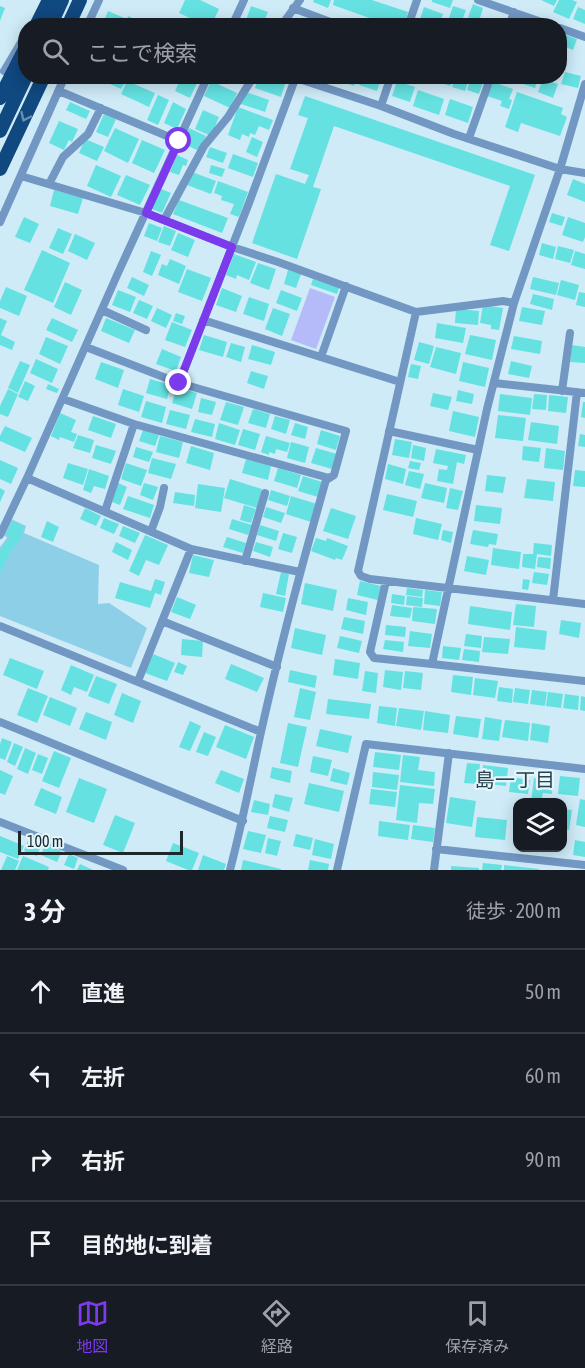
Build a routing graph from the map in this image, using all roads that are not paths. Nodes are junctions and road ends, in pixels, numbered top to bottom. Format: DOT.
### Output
graph roads {
  1 [pos="41,0"];
  2 [pos="49,0"];
  3 [pos="62,0"];
  4 [pos="80,0"];
  5 [pos="99,0"];
  6 [pos="244,0"];
  7 [pos="300,0"];
  8 [pos="417,0"];
  9 [pos="478,0"];
  10 [pos="293,8"];
  11 [pos="514,12"];
  12 [pos="33,18"];
  13 [pos="40,18"];
  14 [pos="54,18"];
  15 [pos="72,18"];
  16 [pos="91,18"];
  17 [pos="236,18"];
  18 [pos="286,18"];
  19 [pos="320,18"];
  20 [pos="411,18"];
  21 [pos="512,18"];
  22 [pos="531,18"];
  23 [pos="567,31"];
  24 [pos="585,37"];
  25 [pos="18,46"];
  26 [pos="18,62"];
  27 [pos="1,73"];
  28 [pos="22,84"];
  29 [pos="40,84"];
  30 [pos="61,84"];
  31 [pos="205,84"];
  32 [pos="249,84"];
  33 [pos="290,84"];
  34 [pos="313,84"];
  35 [pos="388,84"];
  36 [pos="488,84"];
  37 [pos="585,84"];
  38 [pos="58,91"];
  39 [pos="0,98"];
  40 [pos="381,106"];
  41 [pos="101,108"];
  42 [pos="0,131"];
  43 [pos="469,138"];
  44 [pos="179,141"];
  45 [pos="3,163"];
  46 [pos="560,169"];
  47 [pos="585,173"];
  48 [pos="21,176"];
  49 [pos="0,180"];
  50 [pos="49,184"];
  51 [pos="146,213"];
  52 [pos="164,220"];
  53 [pos="0,222"];
  54 [pos="232,247"];
  55 [pos="346,286"];
  56 [pos="514,303"];
  57 [pos="102,310"];
  58 [pos="416,312"];
  59 [pos="203,320"];
  60 [pos="146,330"];
  61 [pos="570,333"];
  62 [pos="86,347"];
  63 [pos="321,357"];
  64 [pos="400,382"];
  65 [pos="179,383"];
  66 [pos="494,383"];
  67 [pos="562,391"];
  68 [pos="581,393"];
  69 [pos="63,399"];
  70 [pos="134,424"];
  71 [pos="389,431"];
  72 [pos="478,450"];
  73 [pos="27,478"];
  74 [pos="329,478"];
  75 [pos="164,488"];
  76 [pos="265,493"];
  77 [pos="105,512"];
  78 [pos="151,531"];
  79 [pos="0,535"];
  80 [pos="191,549"];
  81 [pos="245,561"];
  82 [pos="300,572"];
  83 [pos="386,581"];
  84 [pos="448,588"];
  85 [pos="553,600"];
  86 [pos="585,604"];
  87 [pos="162,621"];
  88 [pos="0,626"];
  89 [pos="432,664"];
  90 [pos="277,667"];
  91 [pos="138,681"];
  92 [pos="585,681"];
  93 [pos="0,722"];
  94 [pos="261,732"];
  95 [pos="449,753"];
  96 [pos="585,769"];
  97 [pos="243,821"];
  98 [pos="0,822"];
  99 [pos="436,849"];
  100 [pos="585,865"];
  101 [pos="123,870"];
  102 [pos="230,870"];
  103 [pos="337,870"];
  104 [pos="434,870"];
  1 -- 12 [label="street"];
  2 -- 13 [label="highway"];
  3 -- 14 [label="highway"];
  4 -- 15 [label="highway"];
  5 -- 16 [label="street"];
  6 -- 17 [label="street"];
  7 -- 10 [label="street"];
  8 -- 20 [label="street"];
  9 -- 11 [label="street"];
  10 -- 18 [label="street"];
  10 -- 19 [label="street"];
  11 -- 21 [label="street"];
  11 -- 22 [label="street"];
  23 -- 24 [label="street"];
  25 -- 27 [label="street"];
  26 -- 39 [label="highway"];
  28 -- 42 [label="highway"];
  29 -- 45 [label="highway, one-way"];
  30 -- 38 [label="street"];
  31 -- 44 [label="street"];
  32 -- 52 [label="street"];
  33 -- 54 [label="street"];
  34 -- 40 [label="street"];
  35 -- 40 [label="street"];
  36 -- 43 [label="street"];
  37 -- 46 [label="street"];
  38 -- 41 [label="street"];
  38 -- 48 [label="street"];
  40 -- 43 [label="street"];
  41 -- 44 [label="street"];
  41 -- 50 [label="street"];
  43 -- 46 [label="street"];
  44 -- 51 [label="street"];
  45 -- 49 [label="highway"];
  46 -- 47 [label="street"];
  46 -- 56 [label="street"];
  48 -- 50 [label="street"];
  48 -- 53 [label="street"];
  50 -- 51 [label="street"];
  51 -- 52 [label="street"];
  51 -- 57 [label="street"];
  52 -- 54 [label="street"];
  54 -- 55 [label="street"];
  54 -- 59 [label="street"];
  55 -- 58 [label="street"];
  55 -- 63 [label="street"];
  56 -- 58 [label="street"];
  56 -- 66 [label="street"];
  57 -- 60 [label="street"];
  57 -- 62 [label="street"];
  58 -- 64 [label="street"];
  59 -- 63 [label="street"];
  59 -- 65 [label="street"];
  61 -- 67 [label="street"];
  62 -- 65 [label="street"];
  62 -- 69 [label="street"];
  63 -- 64 [label="street"];
  64 -- 71 [label="street"];
  65 -- 74 [label="street"];
  66 -- 67 [label="street"];
  66 -- 72 [label="street"];
  67 -- 68 [label="street"];
  68 -- 85 [label="street"];
  69 -- 70 [label="street"];
  69 -- 73 [label="street"];
  70 -- 74 [label="street"];
  70 -- 77 [label="street"];
  71 -- 72 [label="street"];
  71 -- 83 [label="street"];
  72 -- 84 [label="street"];
  73 -- 77 [label="street"];
  73 -- 79 [label="street"];
  74 -- 82 [label="street"];
  75 -- 78 [label="street"];
  76 -- 81 [label="street"];
  77 -- 78 [label="street"];
  78 -- 80 [label="street"];
  80 -- 81 [label="street"];
  80 -- 87 [label="street"];
  81 -- 82 [label="street"];
  82 -- 90 [label="street"];
  83 -- 84 [label="street"];
  83 -- 89 [label="street"];
  84 -- 85 [label="street"];
  84 -- 89 [label="street"];
  85 -- 86 [label="street"];
  87 -- 90 [label="street"];
  87 -- 91 [label="street"];
  88 -- 91 [label="street"];
  89 -- 92 [label="street"];
  90 -- 94 [label="street"];
  91 -- 94 [label="street"];
  93 -- 97 [label="street"];
  94 -- 97 [label="street"];
  95 -- 96 [label="street"];
  95 -- 99 [label="street"];
  95 -- 103 [label="street"];
  97 -- 102 [label="street"];
  98 -- 101 [label="street"];
  99 -- 100 [label="street"];
  99 -- 104 [label="street"];
}
